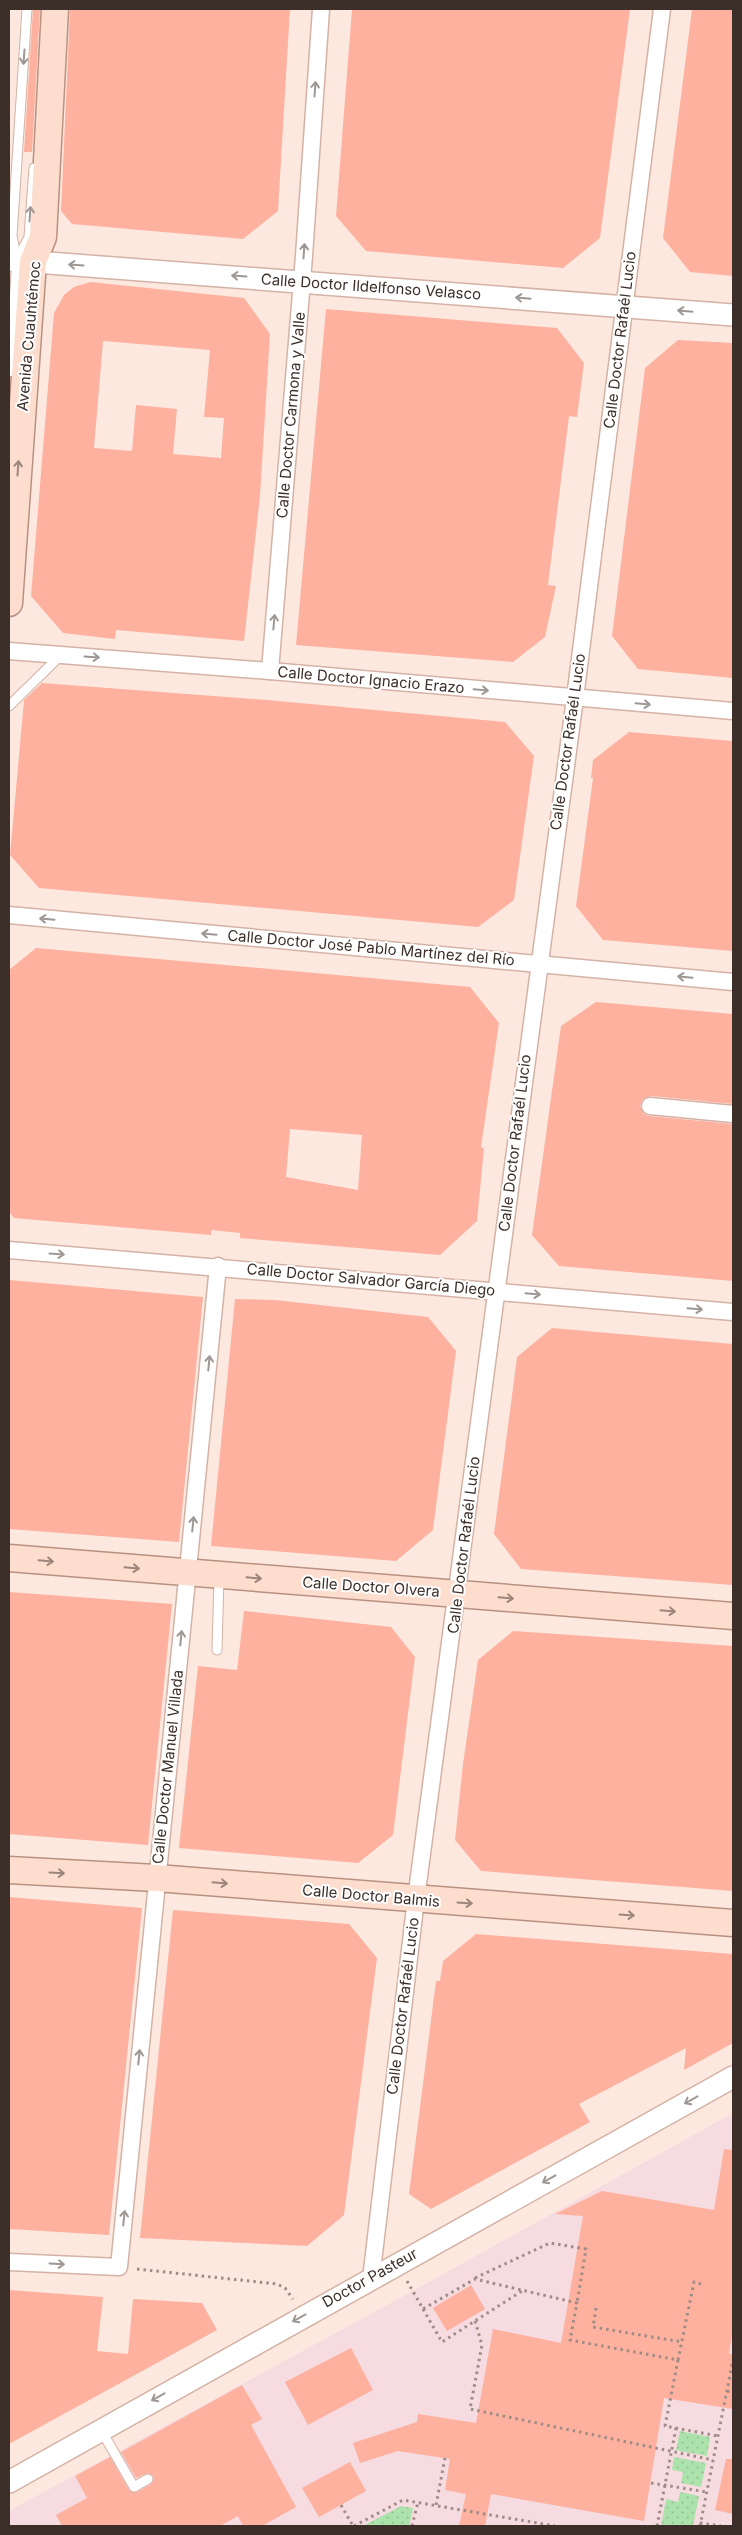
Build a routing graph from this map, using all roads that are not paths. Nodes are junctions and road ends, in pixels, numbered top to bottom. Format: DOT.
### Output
graph roads {
  1 [pos="27,9"];
  2 [pos="46,9"];
  3 [pos="55,9"];
  4 [pos="321,9"];
  5 [pos="662,9"];
  6 [pos="44,38"];
  7 [pos="34,157"];
  8 [pos="19,260"];
  9 [pos="302,281"];
  10 [pos="624,306"];
  11 [pos="733,315"];
  12 [pos="9,372"];
  13 [pos="9,604"];
  14 [pos="9,651"];
  15 [pos="62,654"];
  16 [pos="270,670"];
  17 [pos="575,698"];
  18 [pos="9,706"];
  19 [pos="733,711"];
  20 [pos="9,915"];
  21 [pos="538,964"];
  22 [pos="733,982"];
  23 [pos="650,1106"];
  24 [pos="733,1114"];
  25 [pos="9,1250"];
  26 [pos="218,1266"];
  27 [pos="496,1290"];
  28 [pos="733,1312"];
  29 [pos="9,1558"];
  30 [pos="188,1573"];
  31 [pos="219,1575"];
  32 [pos="458,1594"];
  33 [pos="733,1616"];
  34 [pos="217,1650"];
  35 [pos="9,1870"];
  36 [pos="156,1878"];
  37 [pos="416,1900"];
  38 [pos="733,1923"];
  39 [pos="733,2077"];
  40 [pos="9,2262"];
  41 [pos="371,2279"];
  42 [pos="100,2430"];
  43 [pos="148,2479"];
  44 [pos="9,2482"];
  1 -- 8 [label="lane, one-way"];
  2 -- 6 [label="lane"];
  3 -- 8 [label="main road, Avenida Cuauhtémoc"];
  9 -- 4 [label="street, Calle Doctor Carmona y Valle, one-way"];
  5 -- 10 [label="street, Calle Doctor Rafaél Lucio"];
  8 -- 7 [label="lane, one-way"];
  9 -- 8 [label="street, Calle Doctor Ildelfonso Velasco, one-way"];
  8 -- 12 [label="lane"];
  13 -- 8 [label="main road, Avenida Cuauhtémoc, one-way"];
  10 -- 9 [label="street, Calle Doctor Ildelfonso Velasco, one-way"];
  16 -- 9 [label="street, Calle Doctor Carmona y Valle, one-way"];
  11 -- 10 [label="street, Calle Doctor Ildelfonso Velasco, one-way"];
  10 -- 17 [label="street, Calle Doctor Rafaél Lucio"];
  14 -- 15 [label="street, Calle Doctor Ignacio Erazo"];
  15 -- 16 [label="street, Calle Doctor Ignacio Erazo, one-way"];
  15 -- 18 [label="lane"];
  16 -- 17 [label="street, Calle Doctor Ignacio Erazo, one-way"];
  17 -- 19 [label="street, Calle Doctor Ignacio Erazo, one-way"];
  17 -- 21 [label="street, Calle Doctor Rafaél Lucio"];
  21 -- 20 [label="street, Calle Doctor José Pablo Martínez del Río, one-way"];
  22 -- 21 [label="street, Calle Doctor José Pablo Martínez del Río, one-way"];
  21 -- 27 [label="street, Calle Doctor Rafaél Lucio"];
  23 -- 24 [label="street"];
  25 -- 26 [label="street, Calle Doctor Salvador García Diego, one-way"];
  26 -- 27 [label="street, Calle Doctor Salvador García Diego"];
  30 -- 26 [label="street, Calle Doctor Manuel Villada, one-way"];
  27 -- 28 [label="street, Calle Doctor Salvador García Diego, one-way"];
  27 -- 32 [label="street, Calle Doctor Rafaél Lucio"];
  29 -- 30 [label="main road, Calle Doctor Olvera, one-way"];
  30 -- 31 [label="main road, Calle Doctor Olvera"];
  36 -- 30 [label="street, Calle Doctor Manuel Villada, one-way"];
  31 -- 32 [label="main road, Calle Doctor Olvera, one-way"];
  31 -- 34 [label="lane"];
  32 -- 33 [label="main road, Calle Doctor Olvera, one-way"];
  32 -- 37 [label="street, Calle Doctor Rafaél Lucio"];
  35 -- 36 [label="main road, Calle Doctor Balmis, one-way"];
  36 -- 37 [label="main road, Calle Doctor Balmis, one-way"];
  40 -- 36 [label="street, Calle Doctor Manuel Villada, one-way"];
  37 -- 38 [label="main road, Calle Doctor Balmis, one-way"];
  37 -- 41 [label="street, Calle Doctor Rafaél Lucio"];
  39 -- 41 [label="street, Doctor Pasteur, one-way"];
  41 -- 42 [label="street, Doctor Pasteur, one-way"];
  42 -- 43 [label="lane"];
  42 -- 44 [label="street, Doctor Pasteur"];
}
